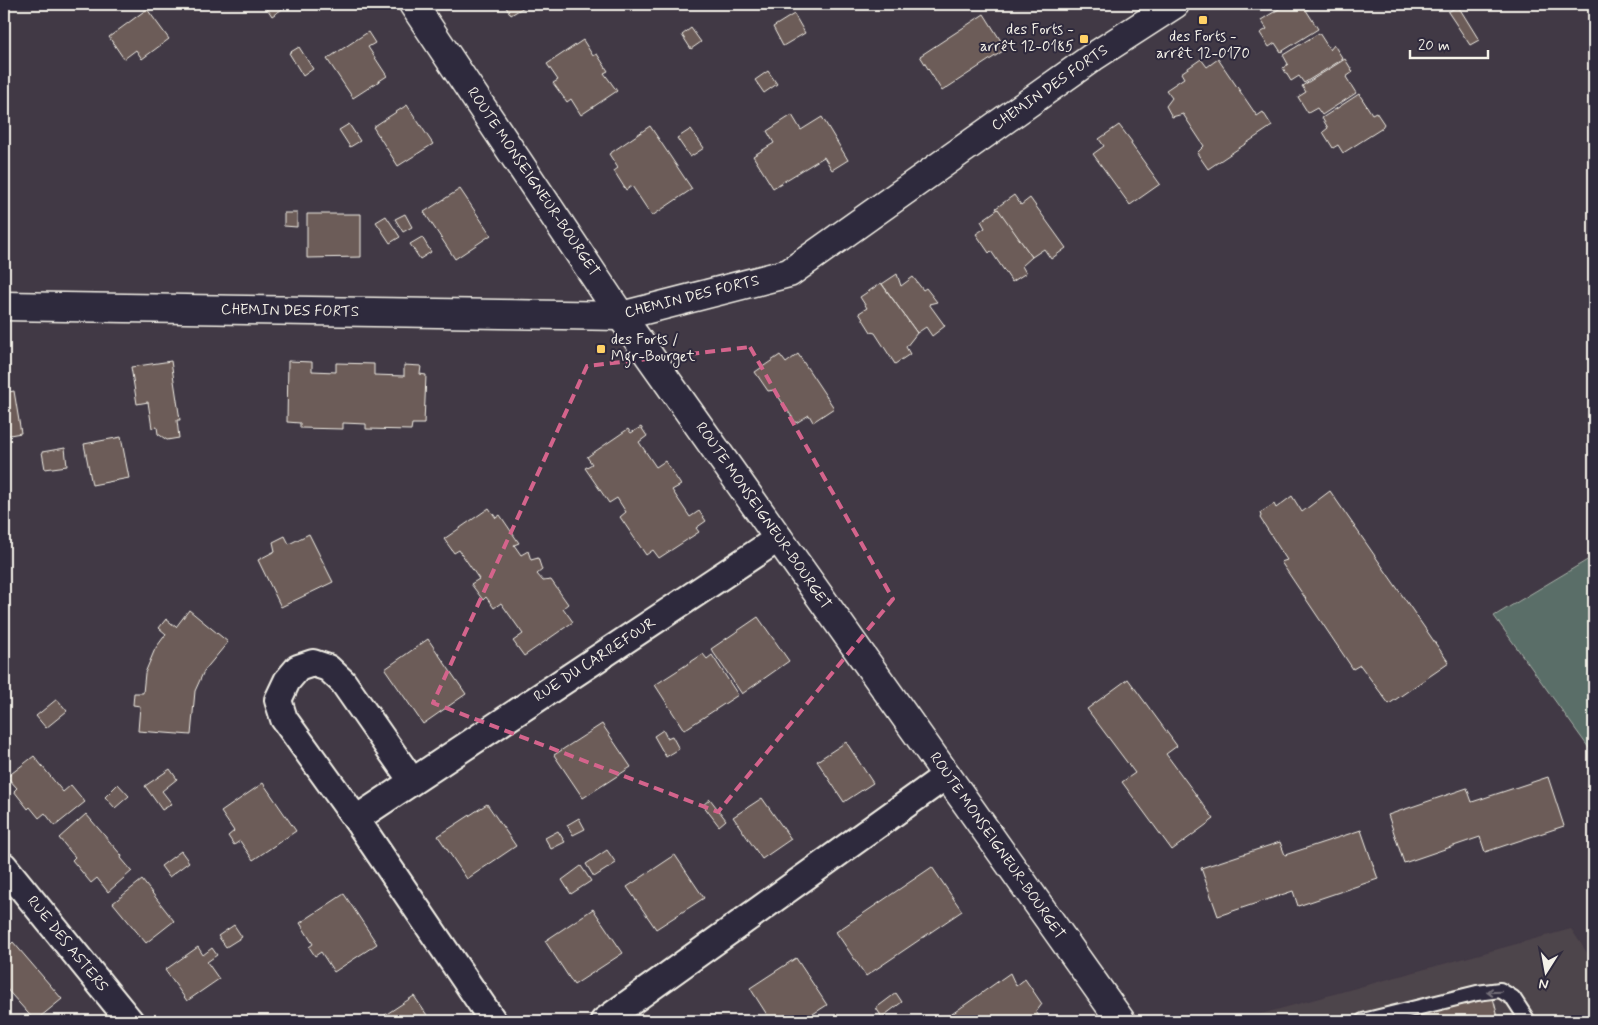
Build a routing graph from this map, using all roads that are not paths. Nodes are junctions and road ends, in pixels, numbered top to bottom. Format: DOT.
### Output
graph roads {
  1 [pos="414,4"];
  2 [pos="1175,4"];
  3 [pos="4,306"];
  4 [pos="621,316"];
  5 [pos="779,538"];
  6 [pos="947,775"];
  7 [pos="412,781"];
  8 [pos="356,818"];
  9 [pos="4,866"];
  10 [pos="1526,1020"];
  11 [pos="130,1021"];
  12 [pos="493,1021"];
  13 [pos="604,1021"];
  14 [pos="1121,1021"];
  15 [pos="1363,1021"];
  1 -- 4 [label="street, ROUTE MONSEIGNEUR-BOURGET"];
  2 -- 4 [label="street, CHEMIN DES FORTS"];
  3 -- 4 [label="street, CHEMIN DES FORTS"];
  4 -- 5 [label="street, ROUTE MONSEIGNEUR-BOURGET"];
  5 -- 6 [label="street, ROUTE MONSEIGNEUR-BOURGET"];
  5 -- 7 [label="street, RUE DU CARREFOUR"];
  6 -- 13 [label="street"];
  6 -- 14 [label="street, ROUTE MONSEIGNEUR-BOURGET"];
  7 -- 8 [label="street, RUE DU CARREFOUR"];
  7 -- 8 [label="street"];
  8 -- 12 [label="street"];
  9 -- 11 [label="street, RUE DES ASTERS"];
  10 -- 15 [label="lane, one-way"];
}
